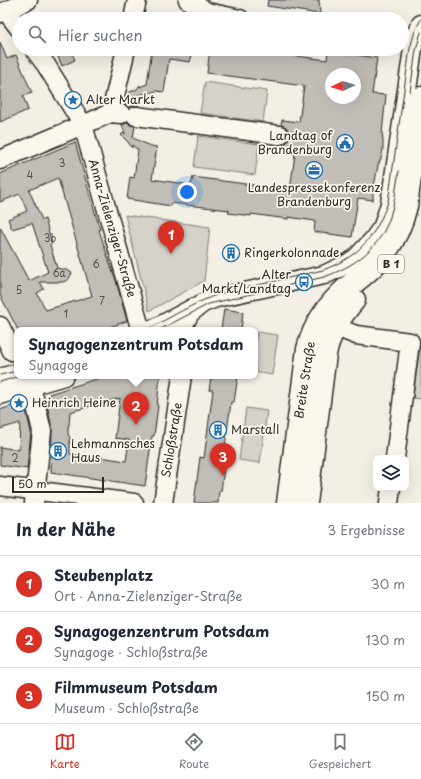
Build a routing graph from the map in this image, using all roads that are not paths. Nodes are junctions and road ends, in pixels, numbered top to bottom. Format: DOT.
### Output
graph roads {
  1 [pos="28,0"];
  2 [pos="137,0"];
  3 [pos="188,0"];
  4 [pos="3,12"];
  5 [pos="134,12"];
  6 [pos="207,12"];
  7 [pos="12,21"];
  8 [pos="421,24"];
  9 [pos="412,49"];
  10 [pos="36,56"];
  11 [pos="126,56"];
  12 [pos="421,98"];
  13 [pos="123,114"];
  14 [pos="83,125"];
  15 [pos="279,136"];
  16 [pos="0,160"];
  17 [pos="421,186"];
  18 [pos="203,303"];
  19 [pos="327,324"];
  20 [pos="0,326"];
  21 [pos="142,327"];
  22 [pos="158,327"];
  23 [pos="183,327"];
  24 [pos="12,351"];
  25 [pos="14,374"];
  26 [pos="0,378"];
  27 [pos="54,379"];
  28 [pos="182,379"];
  29 [pos="30,386"];
  30 [pos="0,396"];
  31 [pos="395,455"];
  32 [pos="0,486"];
  33 [pos="391,491"];
  34 [pos="35,497"];
  35 [pos="134,503"];
  36 [pos="162,503"];
  37 [pos="288,503"];
  38 [pos="306,503"];
  39 [pos="389,503"];
  1 -- 4 [label="street"];
  2 -- 5 [label="street"];
  3 -- 6 [label="street"];
  4 -- 7 [label="street"];
  8 -- 9 [label="street"];
  9 -- 18 [label="street"];
  10 -- 14 [label="street"];
  11 -- 13 [label="street"];
  12 -- 19 [label="main road, Breite Straße / B 1"];
  13 -- 14 [label="street"];
  13 -- 15 [label="street"];
  14 -- 16 [label="street"];
  14 -- 21 [label="street, Anna-Zielenziger-Straße"];
  17 -- 19 [label="main road, Breite Straße / B 1"];
  18 -- 22 [label="street"];
  18 -- 23 [label="street"];
  19 -- 31 [label="street"];
  19 -- 37 [label="main road, Breite Straße / B 1"];
  19 -- 38 [label="main road, Breite Straße / B 1"];
  20 -- 24 [label="street"];
  25 -- 26 [label="street"];
  27 -- 29 [label="street"];
  28 -- 36 [label="street, Schloßstraße"];
  29 -- 30 [label="street"];
  29 -- 34 [label="street"];
  32 -- 34 [label="street"];
  33 -- 39 [label="street"];
  34 -- 35 [label="street"];
}
